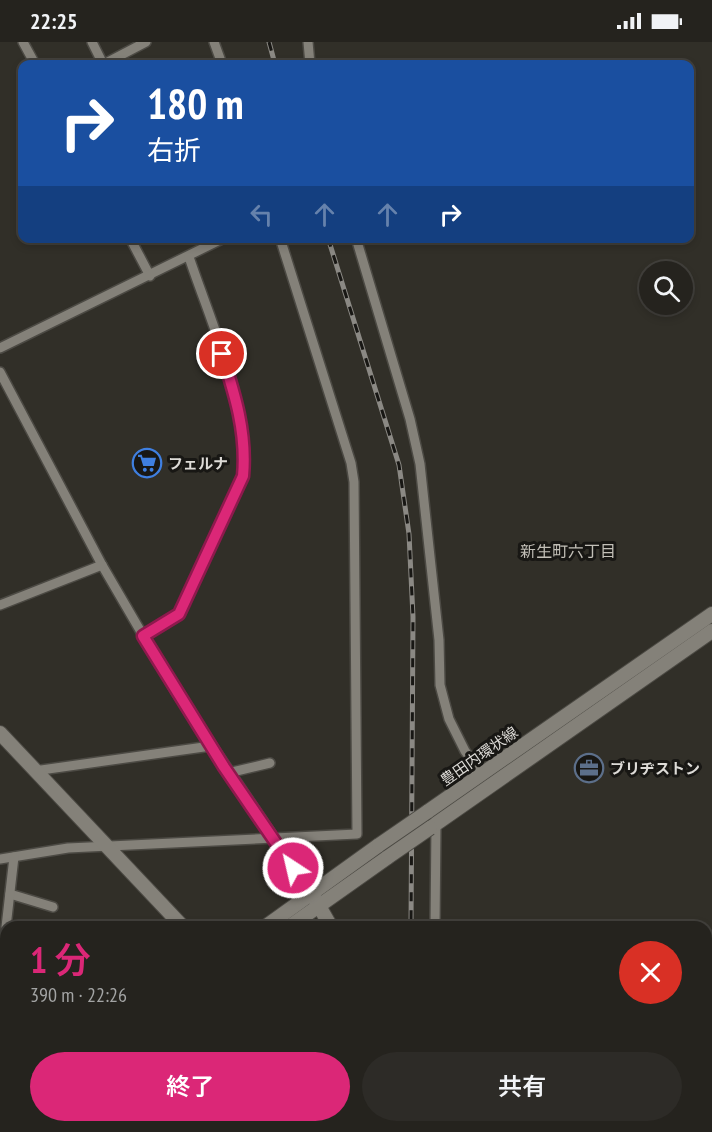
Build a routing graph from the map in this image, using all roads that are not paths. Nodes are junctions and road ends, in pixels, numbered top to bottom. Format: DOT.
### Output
graph roads {
  1 [pos="23,42"];
  2 [pos="92,42"];
  3 [pos="146,42"];
  4 [pos="214,42"];
  5 [pos="308,42"];
  6 [pos="33,60"];
  7 [pos="101,60"];
  8 [pos="111,60"];
  9 [pos="221,60"];
  10 [pos="310,60"];
  11 [pos="133,243"];
  12 [pos="215,243"];
  13 [pos="282,243"];
  14 [pos="357,243"];
  15 [pos="189,257"];
  16 [pos="150,276"];
  17 [pos="0,348"];
  18 [pos="0,372"];
  19 [pos="102,565"];
  20 [pos="0,605"];
  21 [pos="712,614"];
  22 [pos="712,631"];
  23 [pos="143,636"];
  24 [pos="0,734"];
  25 [pos="211,746"];
  26 [pos="270,763"];
  27 [pos="34,771"];
  28 [pos="228,773"];
  29 [pos="482,774"];
  30 [pos="431,821"];
  31 [pos="274,840"];
  32 [pos="105,846"];
  33 [pos="384,851"];
  34 [pos="14,856"];
  35 [pos="0,859"];
  36 [pos="10,894"];
  37 [pos="312,894"];
  38 [pos="320,906"];
  39 [pos="53,907"];
  40 [pos="7,921"];
  41 [pos="177,921"];
  42 [pos="274,921"];
  43 [pos="298,921"];
  44 [pos="328,921"];
  45 [pos="435,921"];
  1 -- 6 [label="street"];
  2 -- 7 [label="street"];
  3 -- 8 [label="street"];
  4 -- 9 [label="street"];
  5 -- 10 [label="street"];
  11 -- 16 [label="street"];
  12 -- 15 [label="street"];
  13 -- 31 [label="street"];
  14 -- 29 [label="street"];
  15 -- 16 [label="street"];
  15 -- 23 [label="street"];
  16 -- 17 [label="street"];
  18 -- 19 [label="street"];
  19 -- 20 [label="street"];
  19 -- 23 [label="street"];
  21 -- 29 [label="street, 豊田内環状線"];
  22 -- 30 [label="street, 豊田内環状線"];
  23 -- 25 [label="street"];
  24 -- 27 [label="street"];
  25 -- 27 [label="street"];
  25 -- 28 [label="street"];
  26 -- 28 [label="street"];
  27 -- 32 [label="street"];
  28 -- 31 [label="street"];
  29 -- 30 [label="street, 豊田内環状線"];
  30 -- 33 [label="street, 豊田内環状線, bridge"];
  30 -- 45 [label="street"];
  31 -- 32 [label="street"];
  31 -- 37 [label="street"];
  32 -- 34 [label="street"];
  32 -- 41 [label="street"];
  33 -- 37 [label="street, 豊田内環状線"];
  33 -- 38 [label="street, 豊田内環状線"];
  34 -- 35 [label="street"];
  34 -- 36 [label="street"];
  36 -- 39 [label="street"];
  36 -- 40 [label="street"];
  37 -- 38 [label="street"];
  37 -- 42 [label="street, 豊田内環状線"];
  38 -- 43 [label="street, 豊田内環状線"];
  38 -- 44 [label="street"];
}
